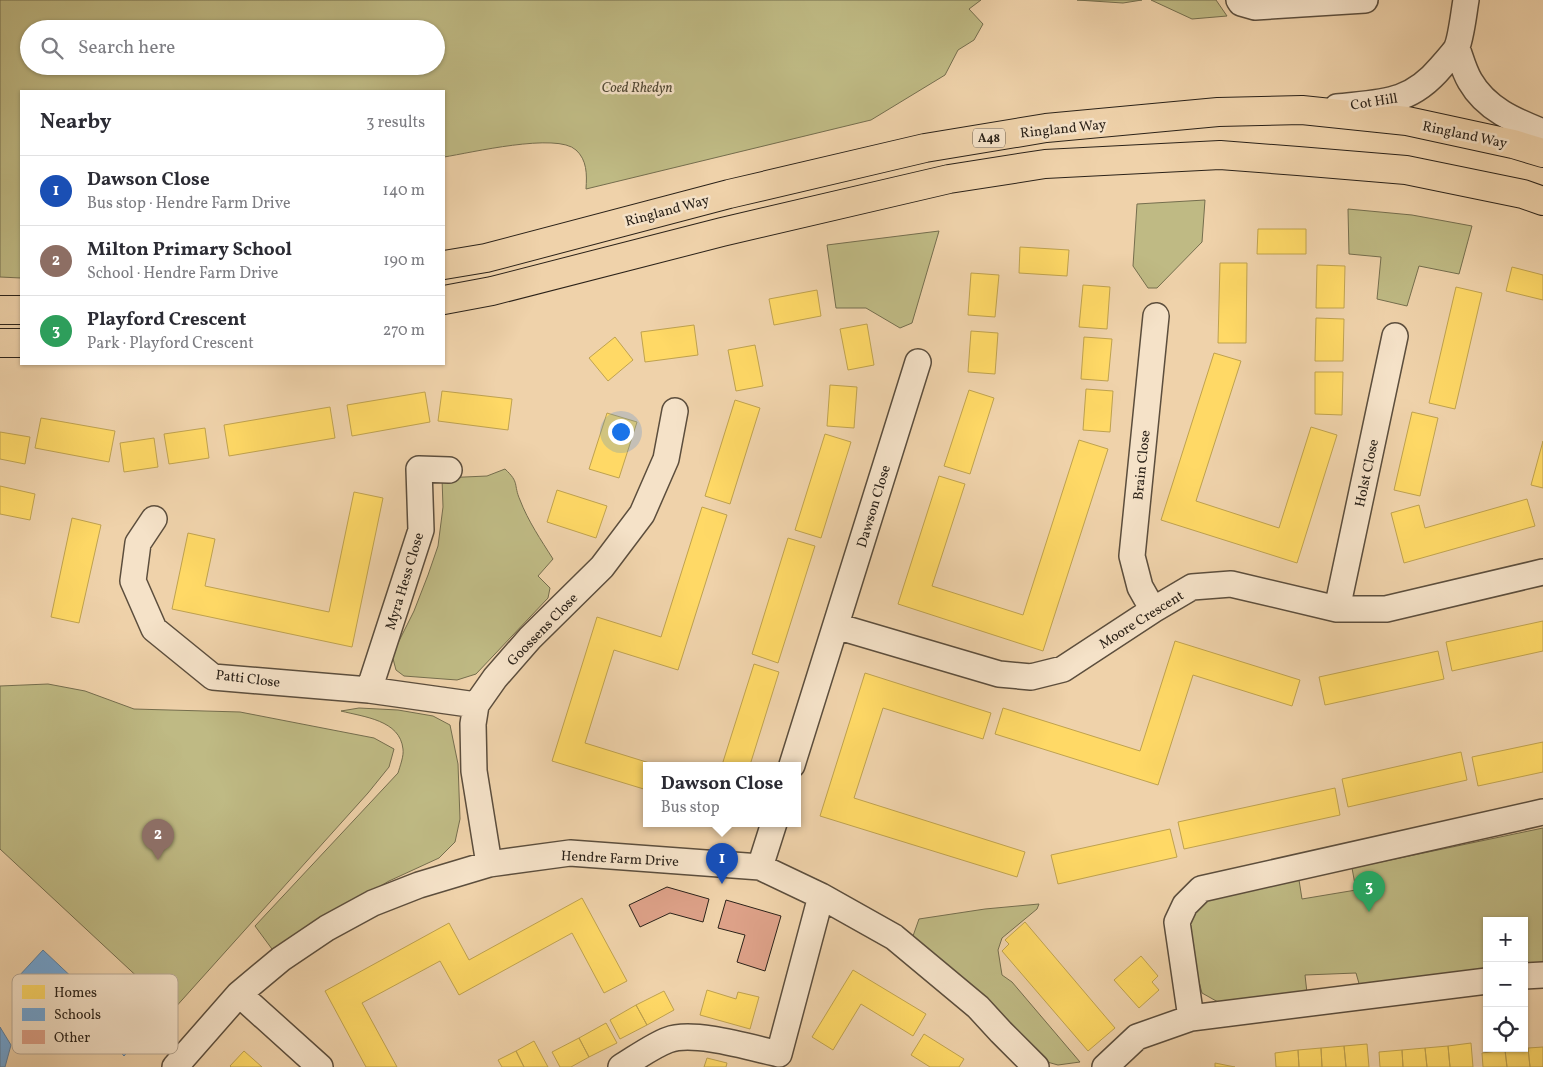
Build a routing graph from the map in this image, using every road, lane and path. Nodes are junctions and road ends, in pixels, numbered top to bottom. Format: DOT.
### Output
graph roads {
  1 [pos="1239,0"];
  2 [pos="1365,0"];
  3 [pos="1466,0"];
  4 [pos="1457,48"];
  5 [pos="1302,110"];
  6 [pos="1543,132"];
  7 [pos="1543,153"];
  8 [pos="1543,201"];
  9 [pos="445,265"];
  10 [pos="445,300"];
  11 [pos="0,310"];
  12 [pos="20,310"];
  13 [pos="1156,316"];
  14 [pos="1395,336"];
  15 [pos="0,343"];
  16 [pos="20,343"];
  17 [pos="918,362"];
  18 [pos="675,412"];
  19 [pos="449,470"];
  20 [pos="154,519"];
  21 [pos="1543,572"];
  22 [pos="1337,609"];
  23 [pos="1153,610"];
  24 [pos="836,626"];
  25 [pos="370,690"];
  26 [pos="476,705"];
  27 [pos="793,762"];
  28 [pos="1543,812"];
  29 [pos="773,827"];
  30 [pos="489,864"];
  31 [pos="760,867"];
  32 [pos="821,896"];
  33 [pos="1543,975"];
  34 [pos="1528,976"];
  35 [pos="1483,982"];
  36 [pos="239,994"];
  37 [pos="1191,1018"];
  38 [pos="175,1067"];
  39 [pos="320,1067"];
  40 [pos="621,1067"];
  41 [pos="1036,1067"];
  42 [pos="1104,1067"];
  1 -- 2 [label="street"];
  3 -- 4 [label="street, Cot Hill"];
  4 -- 5 [label="street, Cot Hill"];
  4 -- 6 [label="street"];
  5 -- 7 [label="main road, Ringland Way / A48"];
  5 -- 9 [label="main road, Ringland Way / A48"];
  8 -- 10 [label="main road"];
  11 -- 12 [label="main road"];
  13 -- 23 [label="street, Brain Close"];
  14 -- 22 [label="street, Holst Close"];
  15 -- 16 [label="main road"];
  17 -- 24 [label="street, Dawson Close"];
  18 -- 26 [label="street, Goossens Close"];
  19 -- 25 [label="street, Myra Hess Close"];
  20 -- 25 [label="street, Patti Close"];
  21 -- 22 [label="street, Moore Crescent"];
  22 -- 23 [label="street, Moore Crescent"];
  23 -- 24 [label="street, Moore Crescent"];
  24 -- 27 [label="street, Dawson Close"];
  25 -- 26 [label="street, Patti Close"];
  26 -- 30 [label="street, Goossens Close"];
  28 -- 37 [label="street"];
  29 -- 31 [label="street"];
  30 -- 31 [label="street, Hendre Farm Drive"];
  30 -- 36 [label="street, Hendre Farm Drive"];
  31 -- 32 [label="street, Hendre Farm Drive"];
  32 -- 40 [label="street"];
  32 -- 41 [label="street, Hendre Farm Drive"];
  33 -- 34 [label="street"];
  35 -- 37 [label="street"];
  36 -- 38 [label="street, Hendre Farm Drive"];
  36 -- 39 [label="street"];
  37 -- 42 [label="street"];
}
